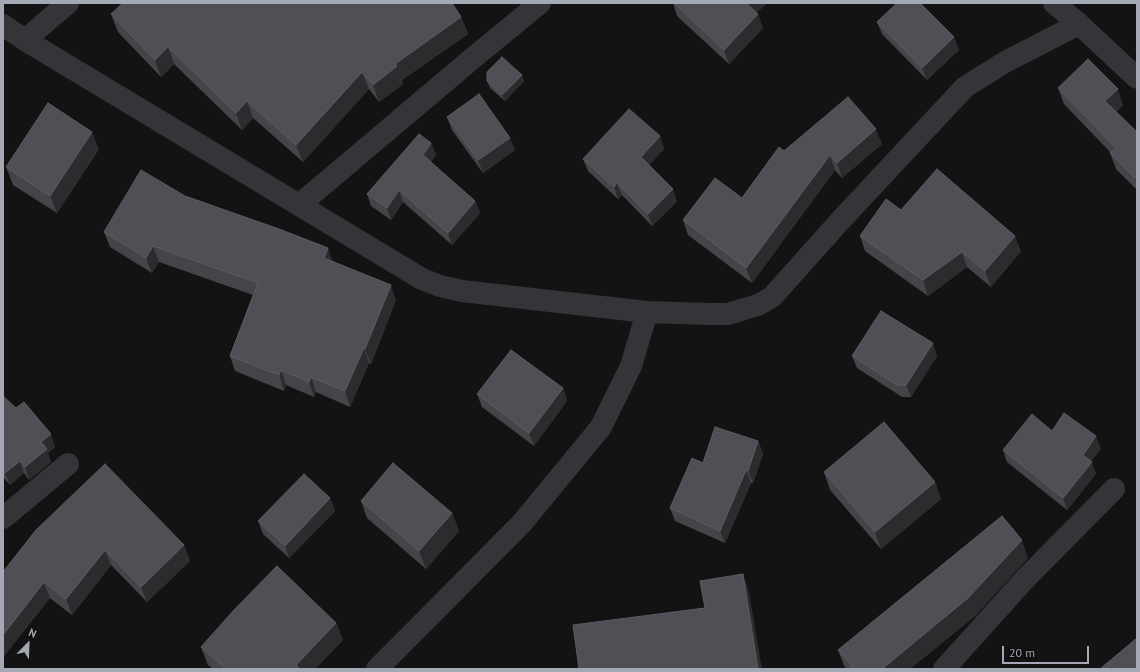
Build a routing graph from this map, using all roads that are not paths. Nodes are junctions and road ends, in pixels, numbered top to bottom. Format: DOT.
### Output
graph roads {
  1 [pos="68,3"];
  2 [pos="540,3"];
  3 [pos="1054,3"];
  4 [pos="1079,24"];
  5 [pos="12,36"];
  6 [pos="1137,78"];
  7 [pos="299,205"];
  8 [pos="647,312"];
  9 [pos="68,464"];
  10 [pos="1114,489"];
  11 [pos="3,518"];
  12 [pos="377,669"];
  13 [pos="944,669"];
  1 -- 5 [label="street"];
  2 -- 7 [label="street"];
  3 -- 4 [label="street"];
  4 -- 6 [label="street"];
  4 -- 8 [label="street"];
  5 -- 7 [label="street"];
  7 -- 8 [label="street"];
  8 -- 12 [label="street"];
  9 -- 11 [label="street"];
  10 -- 13 [label="street"];
}
